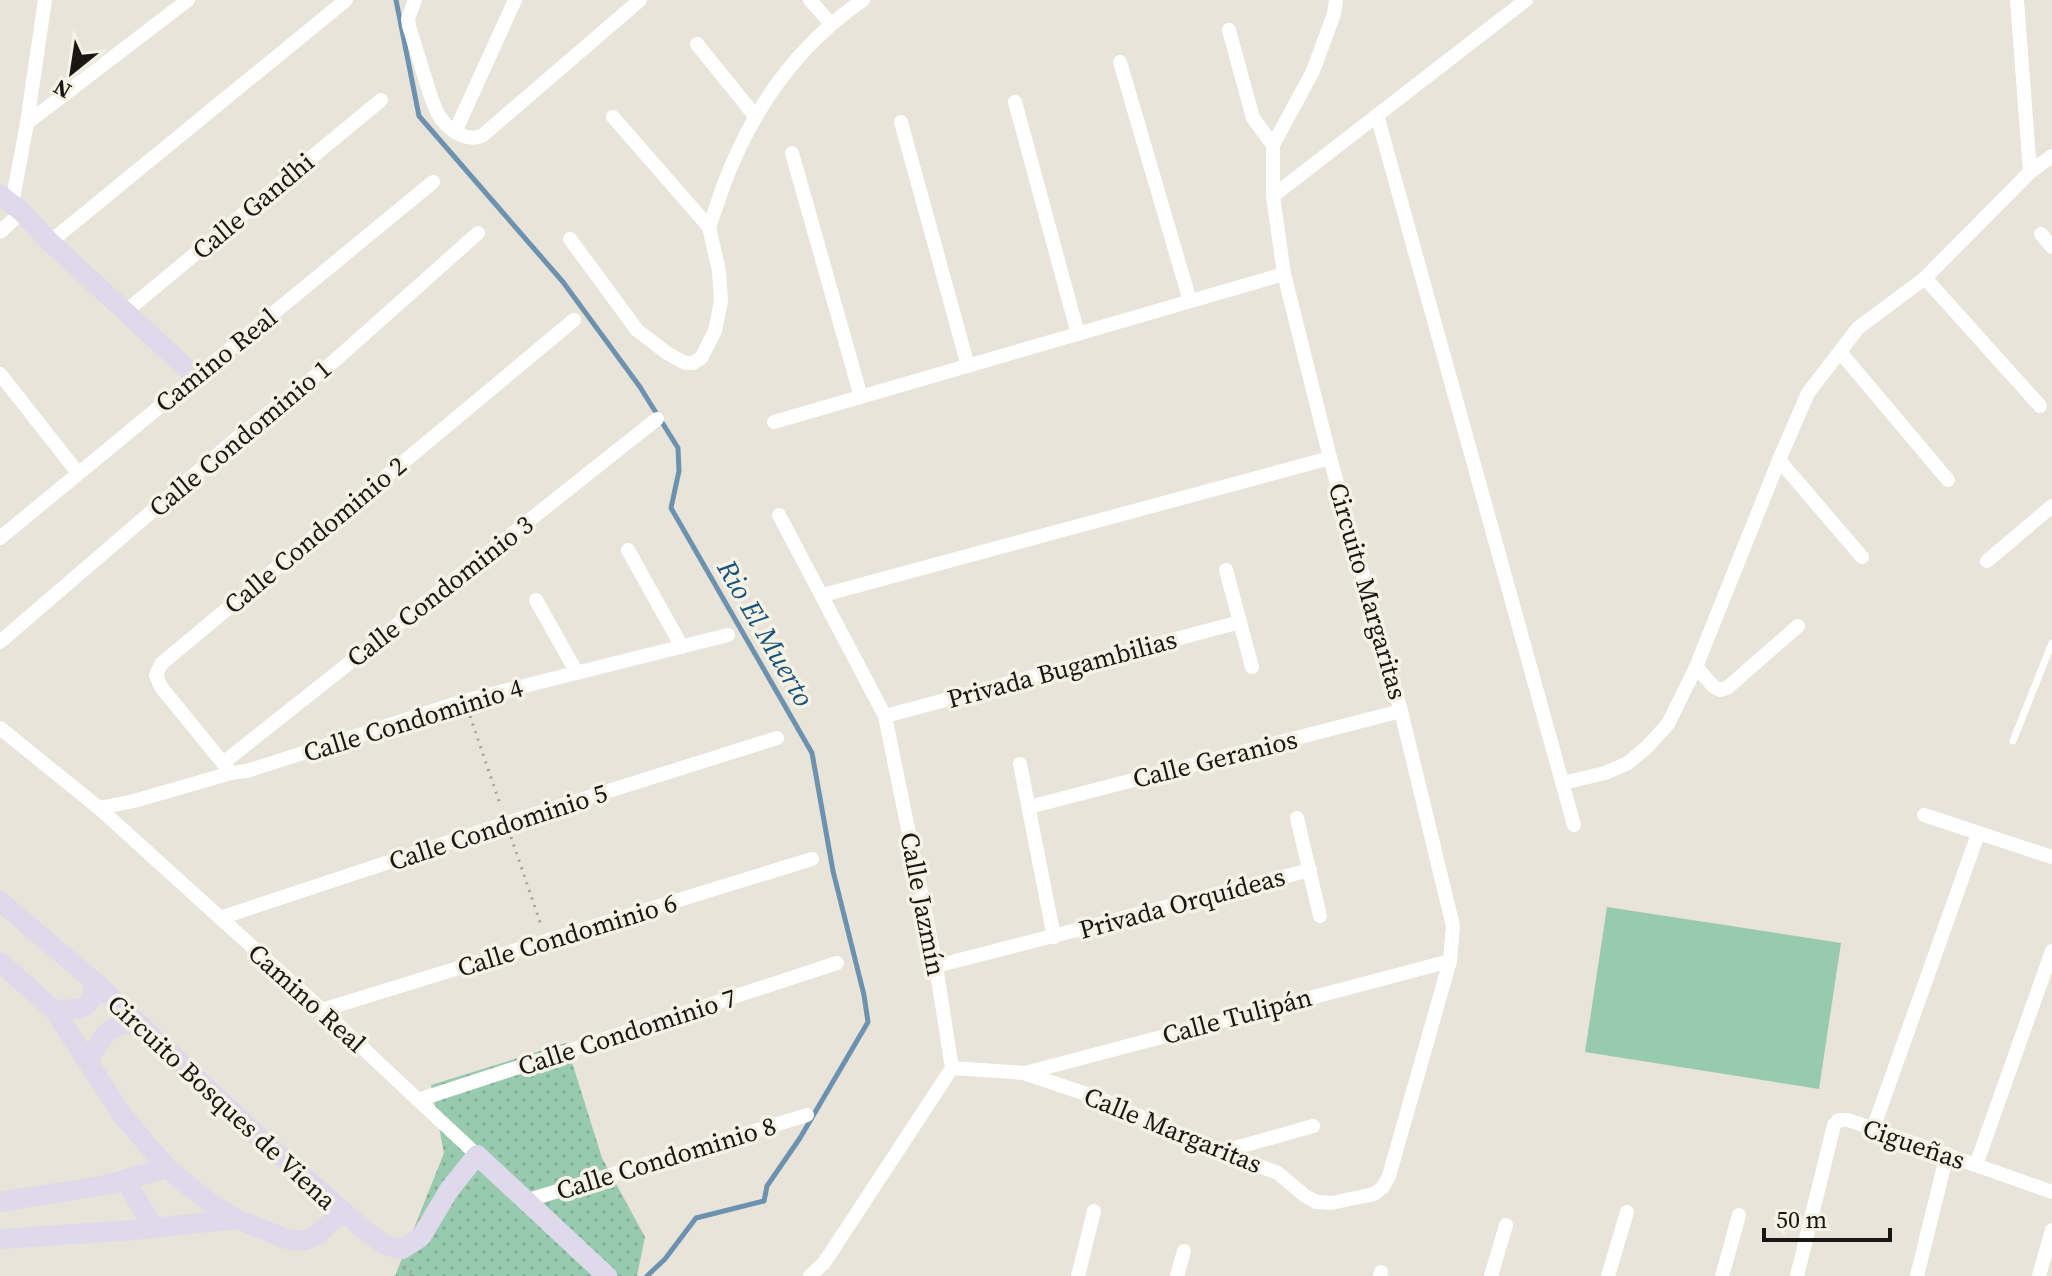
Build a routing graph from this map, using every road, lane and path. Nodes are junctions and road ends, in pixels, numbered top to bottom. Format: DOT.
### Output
graph roads {
  1 [pos="45,0"];
  2 [pos="188,0"];
  3 [pos="346,0"];
  4 [pos="415,0"];
  5 [pos="515,0"];
  6 [pos="640,0"];
  7 [pos="810,0"];
  8 [pos="875,0"];
  9 [pos="1336,0"];
  10 [pos="1526,0"];
  11 [pos="2017,0"];
  12 [pos="860,2"];
  13 [pos="831,24"];
  14 [pos="1229,30"];
  15 [pos="697,44"];
  16 [pos="1120,62"];
  17 [pos="381,100"];
  18 [pos="1015,102"];
  19 [pos="1377,115"];
  20 [pos="755,116"];
  21 [pos="613,117"];
  22 [pos="901,122"];
  23 [pos="27,123"];
  24 [pos="455,132"];
  25 [pos="1273,145"];
  26 [pos="792,153"];
  27 [pos="2052,156"];
  28 [pos="2030,172"];
  29 [pos="433,182"];
  30 [pos="1273,196"];
  31 [pos="11,203"];
  32 [pos="709,227"];
  33 [pos="0,232"];
  34 [pos="478,233"];
  35 [pos="2041,234"];
  36 [pos="570,239"];
  37 [pos="50,242"];
  38 [pos="2052,247"];
  39 [pos="1284,274"];
  40 [pos="1925,278"];
  41 [pos="1190,301"];
  42 [pos="125,312"];
  43 [pos="574,320"];
  44 [pos="1078,334"];
  45 [pos="1840,352"];
  46 [pos="968,366"];
  47 [pos="0,374"];
  48 [pos="195,376"];
  49 [pos="861,397"];
  50 [pos="2040,406"];
  51 [pos="657,419"];
  52 [pos="774,422"];
  53 [pos="1330,458"];
  54 [pos="1779,460"];
  55 [pos="78,473"];
  56 [pos="1948,480"];
  57 [pos="2052,506"];
  58 [pos="779,515"];
  59 [pos="0,538"];
  60 [pos="628,550"];
  61 [pos="1862,557"];
  62 [pos="1987,561"];
  63 [pos="1226,570"];
  64 [pos="823,595"];
  65 [pos="536,600"];
  66 [pos="1240,622"];
  67 [pos="1798,626"];
  68 [pos="728,635"];
  69 [pos="0,642"];
  70 [pos="2052,643"];
  71 [pos="682,647"];
  72 [pos="1252,667"];
  73 [pos="1696,667"];
  74 [pos="577,673"];
  75 [pos="1401,711"];
  76 [pos="885,716"];
  77 [pos="0,728"];
  78 [pos="777,738"];
  79 [pos="2013,741"];
  80 [pos="1020,764"];
  81 [pos="227,768"];
  82 [pos="1563,783"];
  83 [pos="1029,807"];
  84 [pos="99,808"];
  85 [pos="1924,815"];
  86 [pos="1297,818"];
  87 [pos="1574,825"];
  88 [pos="1978,834"];
  89 [pos="2052,857"];
  90 [pos="812,859"];
  91 [pos="1310,870"];
  92 [pos="0,901"];
  93 [pos="1320,916"];
  94 [pos="220,918"];
  95 [pos="1054,937"];
  96 [pos="2052,951"];
  97 [pos="1450,961"];
  98 [pos="0,962"];
  99 [pos="837,963"];
  100 [pos="936,966"];
  101 [pos="95,982"];
  102 [pos="54,1010"];
  103 [pos="322,1010"];
  104 [pos="135,1022"];
  105 [pos="88,1060"];
  106 [pos="952,1068"];
  107 [pos="1024,1073"];
  108 [pos="418,1100"];
  109 [pos="807,1115"];
  110 [pos="1313,1126"];
  111 [pos="1873,1129"];
  112 [pos="1221,1152"];
  113 [pos="1947,1154"];
  114 [pos="477,1155"];
  115 [pos="1976,1165"];
  116 [pos="167,1168"];
  117 [pos="125,1180"];
  118 [pos="1383,1187"];
  119 [pos="2052,1192"];
  120 [pos="525,1201"];
  121 [pos="0,1202"];
  122 [pos="343,1211"];
  123 [pos="1094,1211"];
  124 [pos="1627,1212"];
  125 [pos="1739,1215"];
  126 [pos="236,1219"];
  127 [pos="1506,1225"];
  128 [pos="154,1228"];
  129 [pos="2052,1230"];
  130 [pos="0,1239"];
  131 [pos="1184,1251"];
  132 [pos="600,1270"];
  133 [pos="810,1276"];
  134 [pos="1078,1276"];
  135 [pos="1177,1276"];
  136 [pos="1491,1276"];
  137 [pos="1608,1276"];
  138 [pos="1722,1276"];
  139 [pos="1797,1276"];
  140 [pos="1917,1276"];
  141 [pos="2039,1276"];
  1 -- 23 [label="street"];
  2 -- 23 [label="street"];
  3 -- 37 [label="street"];
  4 -- 24 [label="street"];
  5 -- 24 [label="street"];
  6 -- 24 [label="street"];
  7 -- 13 [label="street"];
  8 -- 12 [label="street"];
  9 -- 25 [label="street"];
  10 -- 19 [label="street"];
  11 -- 28 [label="street"];
  12 -- 13 [label="street"];
  13 -- 20 [label="street"];
  14 -- 25 [label="street"];
  15 -- 20 [label="street"];
  16 -- 41 [label="street"];
  17 -- 42 [label="street, Calle Gandhi"];
  18 -- 44 [label="street"];
  19 -- 30 [label="street"];
  19 -- 82 [label="street"];
  20 -- 32 [label="street"];
  21 -- 32 [label="street"];
  22 -- 46 [label="street"];
  23 -- 31 [label="street"];
  25 -- 30 [label="street"];
  26 -- 49 [label="street"];
  27 -- 28 [label="street"];
  28 -- 40 [label="street"];
  29 -- 48 [label="street, Camino Real"];
  30 -- 39 [label="street"];
  31 -- 33 [label="street"];
  31 -- 37 [label="main road"];
  32 -- 36 [label="street"];
  34 -- 69 [label="street, Calle Condominio 1"];
  35 -- 38 [label="street"];
  37 -- 42 [label="main road"];
  39 -- 41 [label="street"];
  39 -- 53 [label="street"];
  40 -- 45 [label="street"];
  40 -- 50 [label="street"];
  41 -- 44 [label="street"];
  42 -- 48 [label="main road"];
  43 -- 81 [label="street, Calle Condominio 2"];
  44 -- 46 [label="street"];
  45 -- 54 [label="street"];
  45 -- 56 [label="street"];
  46 -- 49 [label="street"];
  47 -- 55 [label="street"];
  48 -- 55 [label="street, Camino Real"];
  49 -- 52 [label="street"];
  51 -- 81 [label="street, Calle Condominio 3"];
  53 -- 64 [label="street, Circuito Margaritas"];
  53 -- 75 [label="street, Circuito Margaritas"];
  54 -- 61 [label="street"];
  54 -- 73 [label="street"];
  55 -- 59 [label="street, Camino Real"];
  57 -- 62 [label="street"];
  58 -- 64 [label="street, Calle Jazmín"];
  60 -- 71 [label="street"];
  63 -- 66 [label="street"];
  64 -- 76 [label="street, Calle Jazmín"];
  65 -- 74 [label="street"];
  66 -- 72 [label="street"];
  66 -- 76 [label="street, Privada Bugambilias"];
  67 -- 73 [label="street"];
  68 -- 71 [label="street, Calle Condominio 4"];
  70 -- 79 [label="lane"];
  71 -- 74 [label="street, Calle Condominio 4"];
  73 -- 82 [label="street"];
  74 -- 81 [label="street, Calle Condominio 4"];
  75 -- 83 [label="street, Calle Geranios"];
  75 -- 97 [label="street, Circuito Margaritas"];
  76 -- 100 [label="street, Calle Jazmín"];
  77 -- 84 [label="street, Camino Real"];
  78 -- 94 [label="street, Calle Condominio 5"];
  80 -- 83 [label="street"];
  81 -- 84 [label="street, Calle Condominio 4"];
  82 -- 87 [label="street"];
  83 -- 95 [label="street"];
  84 -- 94 [label="street, Camino Real"];
  85 -- 88 [label="street"];
  86 -- 91 [label="street, Privada Orquídeas"];
  88 -- 89 [label="street"];
  88 -- 111 [label="street"];
  90 -- 103 [label="street, Calle Condominio 6"];
  91 -- 93 [label="street, Privada Orquídeas"];
  91 -- 95 [label="street, Privada Orquídeas"];
  92 -- 101 [label="main road, Circuito Bosques de Viena"];
  94 -- 103 [label="street, Camino Real"];
  95 -- 100 [label="street, Privada Orquídeas"];
  96 -- 115 [label="street"];
  97 -- 107 [label="street, Calle Tulipán"];
  97 -- 118 [label="street, Circuito Margaritas"];
  98 -- 102 [label="main road, Circuito Bosques de Viena"];
  99 -- 108 [label="street, Calle Condominio 7"];
  100 -- 106 [label="street, Calle Jazmín"];
  101 -- 102 [label="main road"];
  101 -- 104 [label="main road, Circuito Bosques de Viena"];
  102 -- 105 [label="main road, Circuito Bosques de Viena"];
  103 -- 108 [label="street, Camino Real"];
  104 -- 105 [label="main road"];
  104 -- 122 [label="main road, Circuito Bosques de Viena"];
  105 -- 116 [label="main road, Circuito Bosques de Viena"];
  106 -- 107 [label="street, Calle Margaritas"];
  106 -- 133 [label="street"];
  107 -- 112 [label="street, Calle Margaritas"];
  108 -- 114 [label="street, Camino Real"];
  109 -- 120 [label="street, Calle Condominio 8"];
  110 -- 112 [label="street"];
  111 -- 113 [label="street, Cigueñas"];
  111 -- 139 [label="street, Cigueñas"];
  112 -- 118 [label="street, Calle Margaritas"];
  113 -- 115 [label="street, Cigueñas"];
  113 -- 140 [label="street"];
  114 -- 120 [label="main road, Camino Real"];
  114 -- 122 [label="main road"];
  115 -- 119 [label="street, Cigueñas"];
  116 -- 117 [label="main road"];
  116 -- 126 [label="main road, Circuito Bosques de Viena"];
  117 -- 121 [label="main road"];
  117 -- 128 [label="main road"];
  120 -- 132 [label="main road, Camino Real"];
  122 -- 126 [label="main road, Circuito Bosques de Viena"];
  123 -- 134 [label="street"];
  124 -- 137 [label="street"];
  125 -- 138 [label="street"];
  126 -- 128 [label="main road"];
  127 -- 136 [label="street"];
  128 -- 130 [label="main road"];
  129 -- 141 [label="street"];
  131 -- 135 [label="street"];
}
